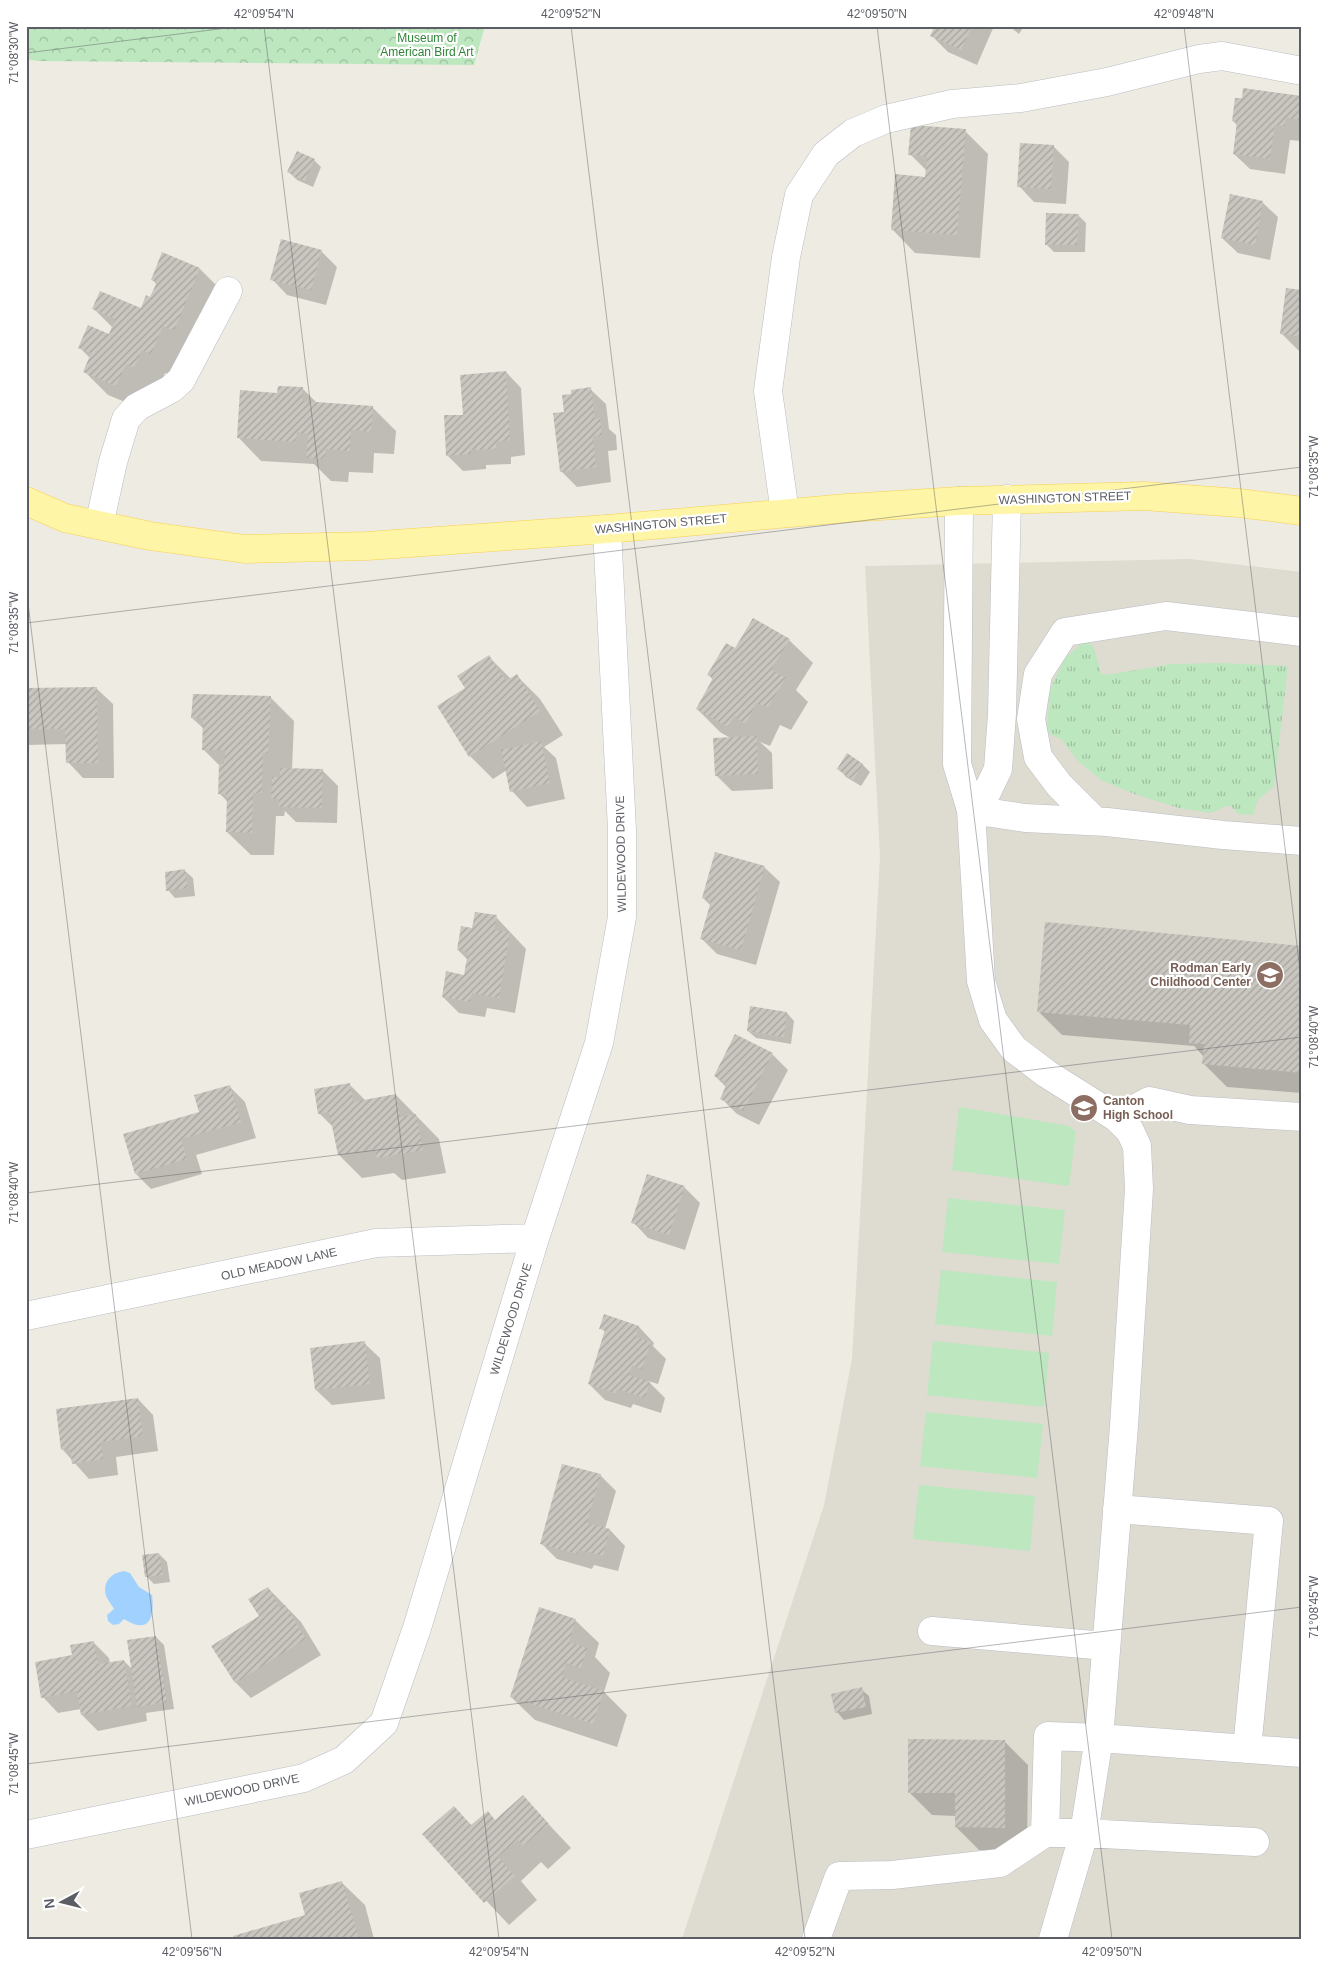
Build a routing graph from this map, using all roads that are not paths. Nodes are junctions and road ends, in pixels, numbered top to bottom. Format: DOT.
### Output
graph roads {
  1 [pos="1296,70"];
  2 [pos="228,291"];
  3 [pos="1006,499"];
  4 [pos="26,501"];
  5 [pos="959,501"];
  6 [pos="1302,511"];
  7 [pos="785,513"];
  8 [pos="100,525"];
  9 [pos="607,529"];
  10 [pos="1302,632"];
  11 [pos="971,810"];
  12 [pos="1095,821"];
  13 [pos="1302,841"];
  14 [pos="1302,1117"];
  15 [pos="1117,1118"];
  16 [pos="535,1238"];
  17 [pos="26,1316"];
  18 [pos="1117,1509"];
  19 [pos="932,1631"];
  20 [pos="1106,1646"];
  21 [pos="1099,1738"];
  22 [pos="1247,1749"];
  23 [pos="1302,1753"];
  24 [pos="1045,1833"];
  25 [pos="1084,1833"];
  26 [pos="26,1835"];
  27 [pos="1255,1842"];
  28 [pos="816,1939"];
  29 [pos="1053,1939"];
  1 -- 7 [label="street"];
  2 -- 8 [label="street"];
  3 -- 5 [label="main road, WASHINGTON STREET"];
  3 -- 6 [label="main road, WASHINGTON STREET"];
  3 -- 11 [label="street"];
  4 -- 8 [label="main road, WASHINGTON STREET"];
  5 -- 7 [label="main road, WASHINGTON STREET"];
  5 -- 11 [label="street"];
  7 -- 9 [label="main road, WASHINGTON STREET"];
  8 -- 9 [label="main road, WASHINGTON STREET"];
  9 -- 16 [label="street, WILDEWOOD DRIVE"];
  10 -- 12 [label="street"];
  11 -- 12 [label="street"];
  11 -- 15 [label="street"];
  12 -- 13 [label="street"];
  14 -- 15 [label="street"];
  15 -- 18 [label="street"];
  16 -- 17 [label="street, OLD MEADOW LANE"];
  16 -- 26 [label="street, WILDEWOOD DRIVE"];
  18 -- 20 [label="street"];
  18 -- 22 [label="street"];
  19 -- 20 [label="street"];
  20 -- 21 [label="street"];
  21 -- 22 [label="street"];
  21 -- 24 [label="street"];
  21 -- 25 [label="street"];
  22 -- 23 [label="street"];
  24 -- 25 [label="street"];
  24 -- 28 [label="street"];
  25 -- 27 [label="street"];
  25 -- 29 [label="street"];
}
